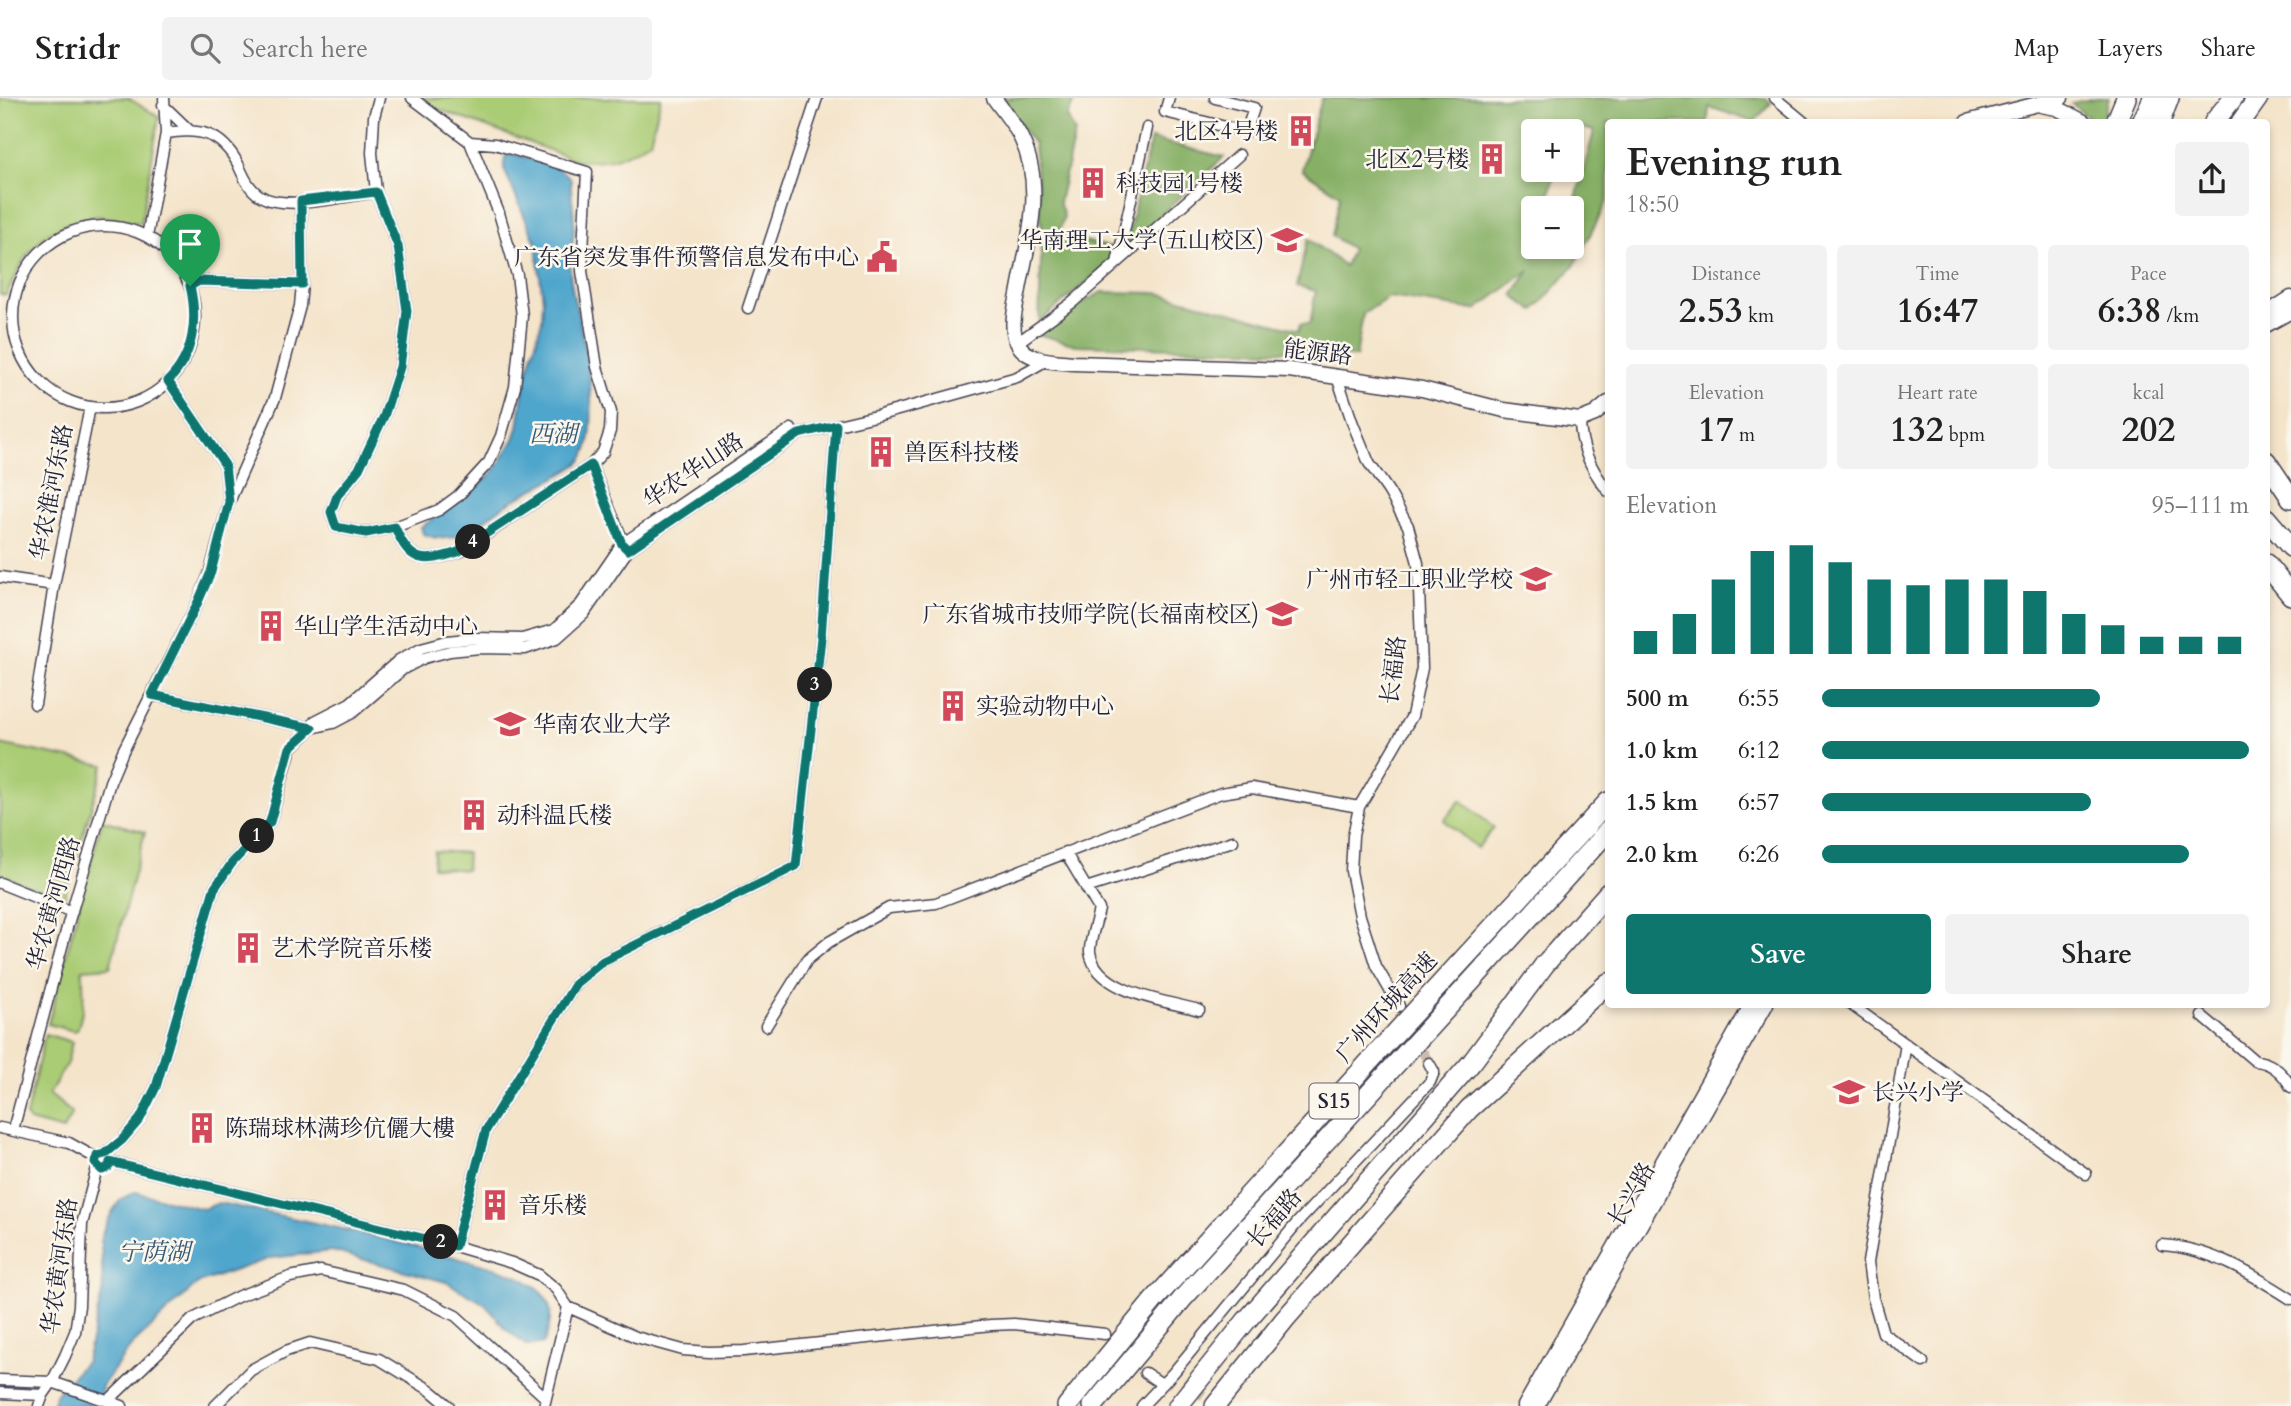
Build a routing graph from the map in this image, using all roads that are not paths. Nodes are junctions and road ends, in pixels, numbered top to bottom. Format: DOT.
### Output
graph roads {
  1 [pos="379,98"];
  2 [pos="412,98"];
  3 [pos="817,98"];
  4 [pos="994,98"];
  5 [pos="1169,98"];
  6 [pos="1215,98"];
  7 [pos="1774,98"];
  8 [pos="2061,98"];
  9 [pos="2153,98"];
  10 [pos="2169,98"];
  11 [pos="2233,98"];
  12 [pos="2258,98"];
  13 [pos="164,101"];
  14 [pos="2039,105"];
  15 [pos="1800,119"];
  16 [pos="1980,119"];
  17 [pos="2078,119"];
  18 [pos="2143,119"];
  19 [pos="2161,119"];
  20 [pos="2216,119"];
  21 [pos="2243,119"];
  22 [pos="1146,128"];
  23 [pos="189,130"];
  24 [pos="166,133"];
  25 [pos="470,142"];
  26 [pos="1239,155"];
  27 [pos="376,192"];
  28 [pos="301,201"];
  29 [pos="147,237"];
  30 [pos="1117,263"];
  31 [pos="302,284"];
  32 [pos="190,286"];
  33 [pos="2291,298"];
  34 [pos="748,308"];
  35 [pos="2270,311"];
  36 [pos="2291,311"];
  37 [pos="2270,323"];
  38 [pos="1017,343"];
  39 [pos="1047,360"];
  40 [pos="1337,377"];
  41 [pos="168,381"];
  42 [pos="1605,406"];
  43 [pos="90,407"];
  44 [pos="1580,420"];
  45 [pos="836,425"];
  46 [pos="591,465"];
  47 [pos="2270,467"];
  48 [pos="1605,486"];
  49 [pos="2286,491"];
  50 [pos="229,502"];
  51 [pos="2270,523"];
  52 [pos="395,527"];
  53 [pos="625,547"];
  54 [pos="2291,547"];
  55 [pos="2270,569"];
  56 [pos="0,577"];
  57 [pos="2270,581"];
  58 [pos="54,585"];
  59 [pos="2291,597"];
  60 [pos="152,695"];
  61 [pos="35,704"];
  62 [pos="312,728"];
  63 [pos="1605,805"];
  64 [pos="1359,807"];
  65 [pos="1605,834"];
  66 [pos="1233,841"];
  67 [pos="1065,852"];
  68 [pos="0,883"];
  69 [pos="1086,888"];
  70 [pos="1605,896"];
  71 [pos="72,912"];
  72 [pos="1605,986"];
  73 [pos="1398,1006"];
  74 [pos="1750,1008"];
  75 [pos="1764,1008"];
  76 [pos="1856,1008"];
  77 [pos="1199,1010"];
  78 [pos="2202,1016"];
  79 [pos="766,1026"];
  80 [pos="1906,1044"];
  81 [pos="1429,1063"];
  82 [pos="2291,1087"];
  83 [pos="0,1128"];
  84 [pos="13,1130"];
  85 [pos="102,1160"];
  86 [pos="2086,1174"];
  87 [pos="2162,1245"];
  88 [pos="455,1246"];
  89 [pos="2291,1299"];
  90 [pos="568,1307"];
  91 [pos="1105,1334"];
  92 [pos="1923,1362"];
  93 [pos="1145,1373"];
  94 [pos="1173,1373"];
  95 [pos="0,1380"];
  96 [pos="1184,1381"];
  97 [pos="52,1382"];
  98 [pos="1162,1384"];
  99 [pos="0,1393"];
  100 [pos="41,1400"];
  101 [pos="109,1400"];
  102 [pos="545,1402"];
  103 [pos="122,1406"];
  104 [pos="215,1406"];
  105 [pos="449,1406"];
  106 [pos="1067,1406"];
  107 [pos="1093,1406"];
  108 [pos="1142,1406"];
  109 [pos="1178,1406"];
  110 [pos="1215,1406"];
  111 [pos="1525,1406"];
  112 [pos="1537,1406"];
  1 -- 27 [label="street"];
  2 -- 25 [label="street"];
  3 -- 34 [label="street"];
  4 -- 38 [label="street"];
  5 -- 6 [label="street"];
  7 -- 15 [label="street"];
  8 -- 14 [label="street"];
  9 -- 18 [label="highway"];
  10 -- 19 [label="highway"];
  11 -- 20 [label="highway"];
  12 -- 21 [label="highway"];
  13 -- 23 [label="street"];
  13 -- 24 [label="street"];
  14 -- 16 [label="street"];
  14 -- 17 [label="street"];
  22 -- 30 [label="street"];
  23 -- 24 [label="street"];
  23 -- 28 [label="street"];
  24 -- 29 [label="street"];
  25 -- 46 [label="street"];
  25 -- 52 [label="street"];
  26 -- 30 [label="street"];
  27 -- 28 [label="street"];
  27 -- 52 [label="street"];
  28 -- 31 [label="street"];
  29 -- 32 [label="street"];
  29 -- 43 [label="street"];
  30 -- 38 [label="street"];
  31 -- 32 [label="street"];
  31 -- 50 [label="street"];
  32 -- 41 [label="street"];
  33 -- 35 [label="street"];
  36 -- 37 [label="street"];
  38 -- 39 [label="street"];
  39 -- 40 [label="street, 能源路"];
  39 -- 45 [label="street, 华农华山路"];
  40 -- 44 [label="street, 能源路"];
  40 -- 64 [label="street, 长福路"];
  41 -- 43 [label="street"];
  41 -- 50 [label="street"];
  42 -- 44 [label="street"];
  43 -- 58 [label="street, 华农淮河东路"];
  44 -- 48 [label="street"];
  45 -- 53 [label="street, 华农华山路"];
  45 -- 88 [label="street"];
  46 -- 52 [label="street"];
  46 -- 53 [label="street"];
  47 -- 49 [label="highway"];
  50 -- 60 [label="street, 华农黄河西路"];
  51 -- 54 [label="highway"];
  53 -- 62 [label="street, 华农华山路"];
  55 -- 59 [label="highway"];
  56 -- 58 [label="street"];
  57 -- 59 [label="street"];
  58 -- 61 [label="street, 华农淮河东路"];
  60 -- 62 [label="street"];
  60 -- 71 [label="street, 华农黄河西路"];
  62 -- 85 [label="street, 华农华山路"];
  63 -- 106 [label="highway, 广州环城高速 / S15"];
  64 -- 67 [label="street"];
  64 -- 73 [label="street, 长福路"];
  65 -- 107 [label="highway, 广州环城高速 / S15"];
  66 -- 69 [label="street"];
  67 -- 69 [label="street"];
  67 -- 79 [label="street"];
  68 -- 71 [label="street"];
  69 -- 77 [label="street"];
  70 -- 109 [label="highway"];
  71 -- 84 [label="street, 华农黄河西路"];
  72 -- 110 [label="highway"];
  74 -- 111 [label="street, 长兴路"];
  75 -- 112 [label="street, 长兴路"];
  76 -- 80 [label="street"];
  78 -- 82 [label="street"];
  80 -- 86 [label="street"];
  80 -- 92 [label="street"];
  81 -- 94 [label="street, 长福路"];
  83 -- 84 [label="street"];
  84 -- 85 [label="street"];
  85 -- 88 [label="street"];
  85 -- 97 [label="street, 华农黄河东路"];
  87 -- 89 [label="street"];
  88 -- 90 [label="street"];
  90 -- 91 [label="street"];
  90 -- 102 [label="street"];
  93 -- 98 [label="street"];
  94 -- 96 [label="street"];
  94 -- 98 [label="street"];
  95 -- 97 [label="street"];
  97 -- 100 [label="street, 华农黄河东路"];
  97 -- 101 [label="street"];
  98 -- 108 [label="street"];
  99 -- 100 [label="street"];
  101 -- 102 [label="street"];
  101 -- 103 [label="street"];
  104 -- 105 [label="street"];
}
